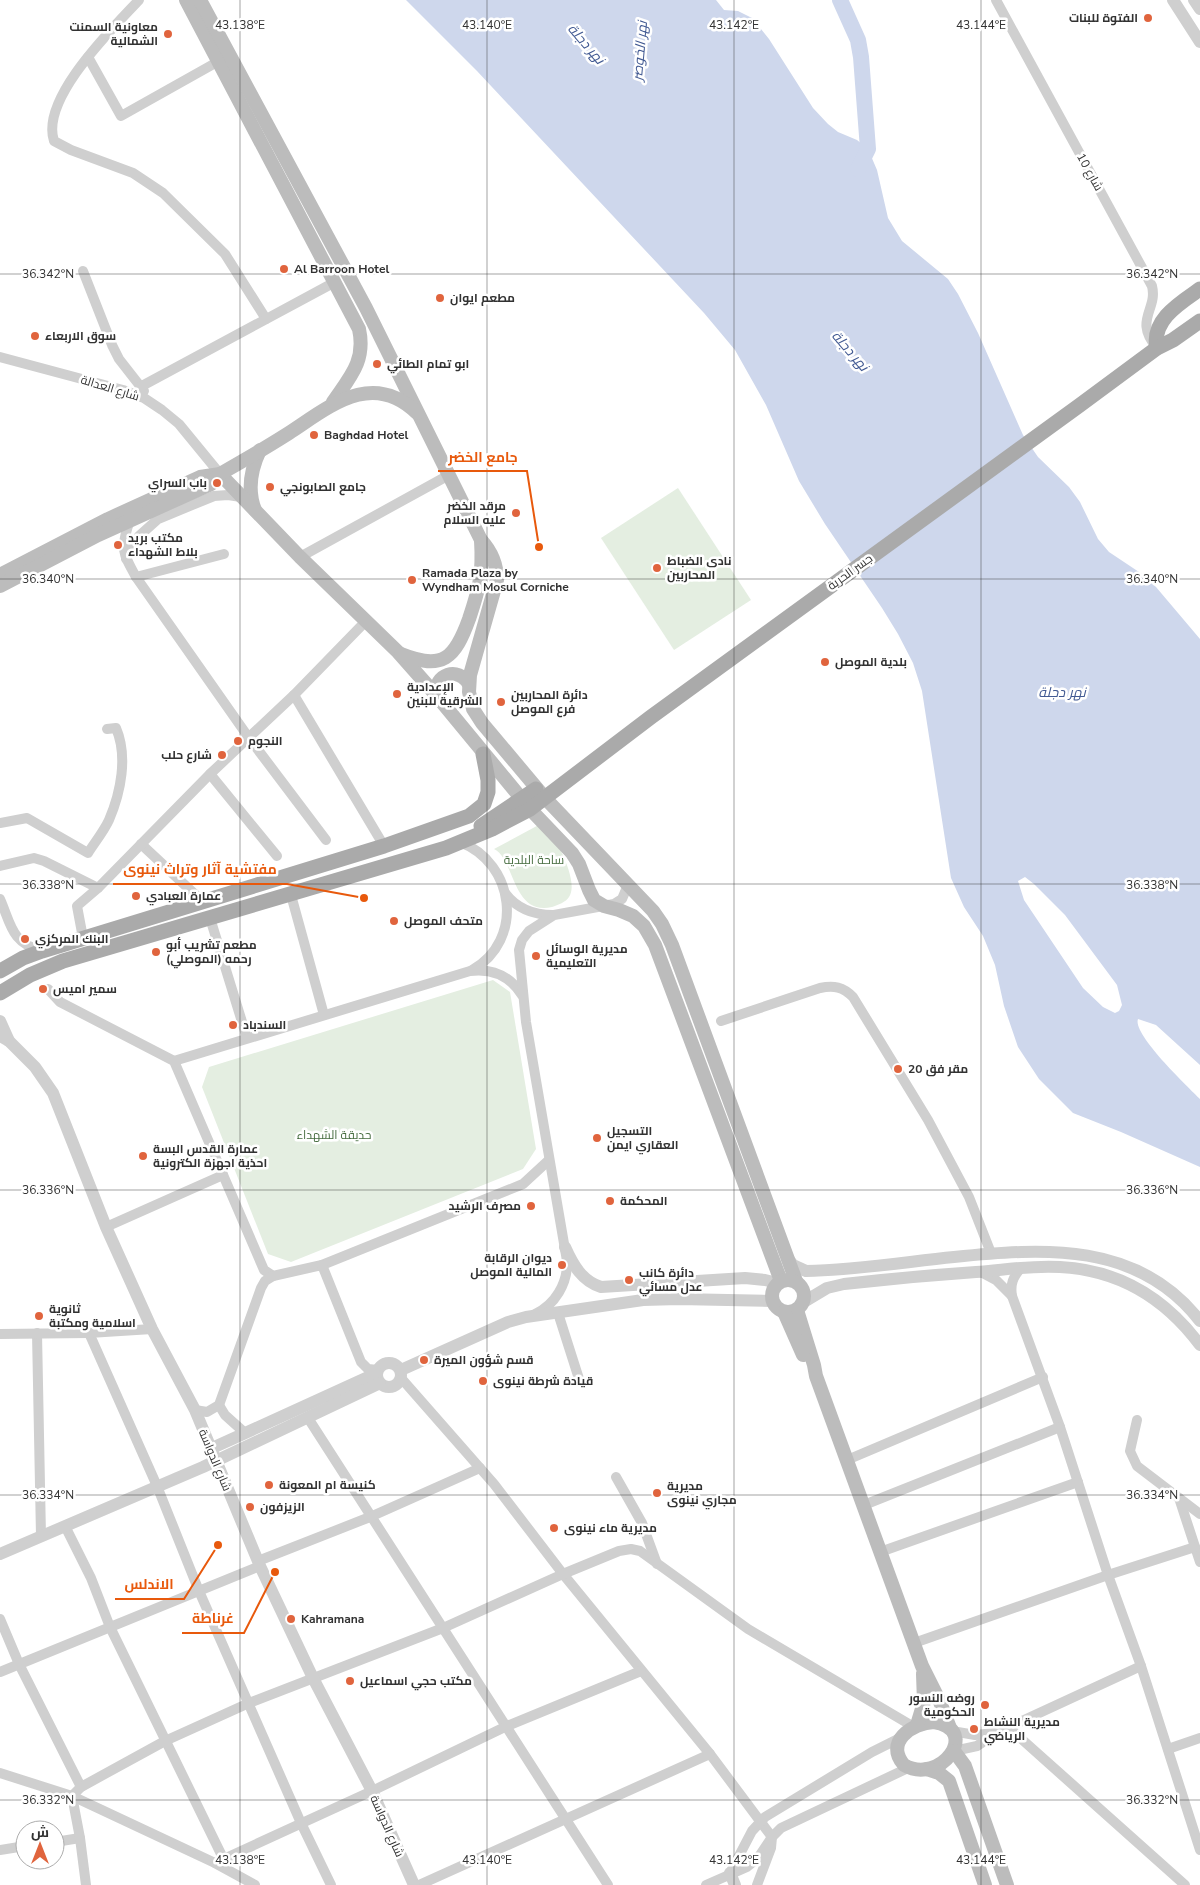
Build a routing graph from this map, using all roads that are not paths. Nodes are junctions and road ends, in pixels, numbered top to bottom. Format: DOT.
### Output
graph roads {
  1 [pos="139,0"];
  2 [pos="186,0"];
  3 [pos="200,0"];
  4 [pos="996,0"];
  5 [pos="1173,0"];
  6 [pos="1194,0"];
  7 [pos="1200,9"];
  8 [pos="1200,42"];
  9 [pos="88,57"];
  10 [pos="219,62"];
  11 [pos="83,270"];
  12 [pos="335,282"];
  13 [pos="1200,289"];
  14 [pos="366,308"];
  15 [pos="353,316"];
  16 [pos="266,319"];
  17 [pos="1200,321"];
  18 [pos="1157,348"];
  19 [pos="0,357"];
  20 [pos="140,386"];
  21 [pos="153,404"];
  22 [pos="331,405"];
  23 [pos="421,417"];
  24 [pos="260,450"];
  25 [pos="220,474"];
  26 [pos="449,475"];
  27 [pos="241,496"];
  28 [pos="256,511"];
  29 [pos="130,520"];
  30 [pos="481,540"];
  31 [pos="224,554"];
  32 [pos="300,557"];
  33 [pos="126,558"];
  34 [pos="18,566"];
  35 [pos="0,569"];
  36 [pos="0,575"];
  37 [pos="136,577"];
  38 [pos="0,586"];
  39 [pos="366,621"];
  40 [pos="398,652"];
  41 [pos="469,684"];
  42 [pos="294,695"];
  43 [pos="436,695"];
  44 [pos="107,729"];
  45 [pos="249,738"];
  46 [pos="483,754"];
  47 [pos="210,774"];
  48 [pos="540,794"];
  49 [pos="526,804"];
  50 [pos="0,823"];
  51 [pos="326,840"];
  52 [pos="467,840"];
  53 [pos="141,844"];
  54 [pos="384,846"];
  55 [pos="277,856"];
  56 [pos="0,866"];
  57 [pos="628,885"];
  58 [pos="98,888"];
  59 [pos="503,890"];
  60 [pos="291,895"];
  61 [pos="0,899"];
  62 [pos="202,902"];
  63 [pos="604,906"];
  64 [pos="554,915"];
  65 [pos="210,918"];
  66 [pos="84,938"];
  67 [pos="42,951"];
  68 [pos="0,971"];
  69 [pos="470,971"];
  70 [pos="48,989"];
  71 [pos="0,992"];
  72 [pos="523,996"];
  73 [pos="324,1015"];
  74 [pos="0,1021"];
  75 [pos="721,1021"];
  76 [pos="248,1038"];
  77 [pos="4,1039"];
  78 [pos="174,1061"];
  79 [pos="549,1160"];
  80 [pos="222,1175"];
  81 [pos="106,1227"];
  82 [pos="565,1247"];
  83 [pos="1046,1251"];
  84 [pos="991,1253"];
  85 [pos="787,1257"];
  86 [pos="888,1264"];
  87 [pos="322,1265"];
  88 [pos="1046,1266"];
  89 [pos="1021,1268"];
  90 [pos="981,1272"];
  91 [pos="272,1276"];
  92 [pos="890,1279"];
  93 [pos="796,1281"];
  94 [pos="779,1282"];
  95 [pos="1012,1296"];
  96 [pos="772,1301"];
  97 [pos="794,1308"];
  98 [pos="558,1313"];
  99 [pos="526,1318"];
  100 [pos="1200,1321"];
  101 [pos="152,1329"];
  102 [pos="37,1333"];
  103 [pos="88,1333"];
  104 [pos="0,1334"];
  105 [pos="1200,1345"];
  106 [pos="401,1374"];
  107 [pos="378,1375"];
  108 [pos="1043,1376"];
  109 [pos="580,1382"];
  110 [pos="219,1405"];
  111 [pos="194,1410"];
  112 [pos="308,1418"];
  113 [pos="1137,1420"];
  114 [pos="1060,1427"];
  115 [pos="245,1433"];
  116 [pos="210,1449"];
  117 [pos="847,1460"];
  118 [pos="215,1461"];
  119 [pos="480,1468"];
  120 [pos="616,1477"];
  121 [pos="1078,1482"];
  122 [pos="157,1486"];
  123 [pos="1179,1498"];
  124 [pos="864,1505"];
  125 [pos="1200,1514"];
  126 [pos="370,1517"];
  127 [pos="65,1526"];
  128 [pos="41,1536"];
  129 [pos="1195,1547"];
  130 [pos="880,1552"];
  131 [pos="0,1554"];
  132 [pos="1200,1562"];
  133 [pos="259,1564"];
  134 [pos="657,1564"];
  135 [pos="563,1574"];
  136 [pos="1108,1575"];
  137 [pos="199,1591"];
  138 [pos="0,1619"];
  139 [pos="110,1627"];
  140 [pos="443,1628"];
  141 [pos="914,1643"];
  142 [pos="19,1664"];
  143 [pos="922,1666"];
  144 [pos="1141,1666"];
  145 [pos="642,1671"];
  146 [pos="0,1672"];
  147 [pos="313,1678"];
  148 [pos="250,1703"];
  149 [pos="507,1726"];
  150 [pos="916,1726"];
  151 [pos="1008,1727"];
  152 [pos="951,1729"];
  153 [pos="996,1733"];
  154 [pos="902,1736"];
  155 [pos="1200,1738"];
  156 [pos="166,1741"];
  157 [pos="1168,1749"];
  158 [pos="954,1751"];
  159 [pos="710,1754"];
  160 [pos="908,1768"];
  161 [pos="927,1769"];
  162 [pos="0,1773"];
  163 [pos="5,1778"];
  164 [pos="81,1787"];
  165 [pos="372,1791"];
  166 [pos="72,1796"];
  167 [pos="566,1820"];
  168 [pos="760,1821"];
  169 [pos="301,1823"];
  170 [pos="772,1836"];
  171 [pos="80,1838"];
  172 [pos="65,1840"];
  173 [pos="15,1848"];
  174 [pos="0,1850"];
  175 [pos="1200,1850"];
  176 [pos="219,1860"];
  177 [pos="733,1879"];
  178 [pos="250,1884"];
  179 [pos="86,1885"];
  180 [pos="331,1885"];
  181 [pos="414,1885"];
  182 [pos="420,1885"];
  183 [pos="608,1885"];
  184 [pos="706,1885"];
  185 [pos="757,1885"];
  186 [pos="985,1885"];
  187 [pos="1007,1885"];
  188 [pos="1185,1885"];
  1 -- 9 [label="street"];
  2 -- 10 [label="main road"];
  3 -- 14 [label="main road"];
  4 -- 18 [label="street, شارع 10"];
  5 -- 8 [label="street"];
  6 -- 7 [label="street"];
  9 -- 10 [label="street"];
  9 -- 16 [label="street"];
  10 -- 12 [label="main road"];
  11 -- 20 [label="street"];
  12 -- 15 [label="main road"];
  12 -- 16 [label="street"];
  13 -- 18 [label="main road"];
  14 -- 15 [label="main road"];
  14 -- 23 [label="main road"];
  15 -- 22 [label="main road"];
  16 -- 20 [label="street"];
  17 -- 18 [label="main road, جسر الحرية"];
  18 -- 48 [label="main road, جسر الحرية"];
  19 -- 21 [label="street, شارع العدالة"];
  20 -- 21 [label="street"];
  21 -- 25 [label="street, شارع العدالة"];
  22 -- 23 [label="main road"];
  22 -- 24 [label="main road"];
  23 -- 26 [label="main road"];
  24 -- 25 [label="main road"];
  24 -- 28 [label="main road"];
  25 -- 27 [label="main road"];
  25 -- 29 [label="main road"];
  25 -- 34 [label="main road"];
  26 -- 30 [label="main road"];
  26 -- 32 [label="street"];
  27 -- 28 [label="main road"];
  27 -- 33 [label="street"];
  28 -- 32 [label="main road"];
  29 -- 33 [label="street"];
  29 -- 38 [label="main road"];
  30 -- 40 [label="main road"];
  30 -- 41 [label="main road"];
  31 -- 37 [label="street"];
  32 -- 39 [label="main road"];
  33 -- 37 [label="street"];
  34 -- 35 [label="street"];
  34 -- 36 [label="main road"];
  37 -- 45 [label="street"];
  39 -- 40 [label="main road"];
  39 -- 42 [label="street"];
  40 -- 43 [label="main road"];
  41 -- 43 [label="main road"];
  41 -- 48 [label="main road"];
  42 -- 45 [label="street"];
  42 -- 54 [label="street"];
  43 -- 46 [label="main road"];
  44 -- 50 [label="street"];
  45 -- 47 [label="street"];
  45 -- 51 [label="street"];
  46 -- 49 [label="main road"];
  46 -- 54 [label="main road"];
  47 -- 53 [label="street"];
  47 -- 55 [label="street"];
  48 -- 49 [label="main road, جسر الحرية"];
  48 -- 57 [label="main road"];
  49 -- 52 [label="main road, جسر الحرية"];
  49 -- 63 [label="main road"];
  52 -- 59 [label="street"];
  52 -- 60 [label="main road"];
  53 -- 58 [label="street"];
  53 -- 62 [label="street"];
  54 -- 62 [label="main road"];
  56 -- 58 [label="street"];
  57 -- 63 [label="street"];
  57 -- 85 [label="main road"];
  58 -- 66 [label="street"];
  59 -- 64 [label="street"];
  59 -- 69 [label="street"];
  60 -- 65 [label="main road"];
  60 -- 73 [label="street"];
  61 -- 67 [label="street"];
  62 -- 66 [label="main road"];
  63 -- 64 [label="street"];
  63 -- 94 [label="main road"];
  64 -- 72 [label="street"];
  65 -- 71 [label="main road"];
  65 -- 76 [label="street"];
  66 -- 67 [label="main road"];
  67 -- 68 [label="main road"];
  69 -- 72 [label="street"];
  69 -- 73 [label="street"];
  70 -- 78 [label="street"];
  72 -- 79 [label="street"];
  73 -- 76 [label="street"];
  74 -- 77 [label="street, شارع الدواسة"];
  75 -- 84 [label="street"];
  76 -- 78 [label="street"];
  77 -- 81 [label="street, شارع الدواسة"];
  78 -- 80 [label="street"];
  79 -- 82 [label="street"];
  79 -- 87 [label="street"];
  80 -- 81 [label="street"];
  80 -- 91 [label="street"];
  81 -- 101 [label="street, شارع الدواسة"];
  82 -- 94 [label="street"];
  82 -- 99 [label="street"];
  83 -- 84 [label="street"];
  83 -- 88 [label="street"];
  83 -- 100 [label="street"];
  84 -- 86 [label="street"];
  85 -- 86 [label="street"];
  85 -- 93 [label="main road"];
  86 -- 92 [label="street"];
  87 -- 91 [label="street"];
  87 -- 107 [label="street"];
  88 -- 89 [label="street"];
  88 -- 105 [label="street"];
  89 -- 90 [label="street"];
  89 -- 95 [label="street"];
  90 -- 92 [label="street"];
  90 -- 95 [label="street"];
  91 -- 110 [label="street"];
  92 -- 97 [label="street"];
  93 -- 94 [label="main road"];
  93 -- 97 [label="main road"];
  94 -- 96 [label="main road"];
  95 -- 108 [label="street"];
  96 -- 97 [label="main road"];
  96 -- 98 [label="street"];
  97 -- 117 [label="main road"];
  98 -- 99 [label="street"];
  98 -- 109 [label="street"];
  99 -- 106 [label="street"];
  101 -- 103 [label="street"];
  101 -- 111 [label="street, شارع الدواسة"];
  102 -- 103 [label="street"];
  102 -- 104 [label="street"];
  102 -- 128 [label="street"];
  103 -- 122 [label="street"];
  106 -- 107 [label="street"];
  106 -- 107 [label="street"];
  106 -- 119 [label="street"];
  107 -- 112 [label="street"];
  107 -- 115 [label="street"];
  108 -- 114 [label="street"];
  108 -- 117 [label="street"];
  110 -- 111 [label="street"];
  110 -- 115 [label="street"];
  111 -- 116 [label="street, شارع الدواسة"];
  112 -- 118 [label="street"];
  112 -- 126 [label="street"];
  113 -- 123 [label="street"];
  114 -- 121 [label="street"];
  114 -- 124 [label="street"];
  115 -- 116 [label="street"];
  116 -- 118 [label="street, شارع الدواسة"];
  117 -- 124 [label="main road"];
  118 -- 122 [label="street"];
  118 -- 133 [label="street, شارع الدواسة"];
  119 -- 126 [label="street"];
  119 -- 135 [label="street"];
  120 -- 134 [label="street"];
  121 -- 130 [label="street"];
  121 -- 136 [label="street"];
  122 -- 127 [label="street"];
  122 -- 137 [label="street"];
  123 -- 125 [label="street"];
  123 -- 129 [label="street"];
  124 -- 130 [label="main road"];
  126 -- 133 [label="street"];
  126 -- 140 [label="street"];
  127 -- 128 [label="street"];
  127 -- 139 [label="street"];
  128 -- 131 [label="street"];
  129 -- 132 [label="street"];
  129 -- 136 [label="street"];
  130 -- 141 [label="main road"];
  133 -- 137 [label="street"];
  133 -- 147 [label="street, شارع الدواسة"];
  134 -- 135 [label="street"];
  134 -- 150 [label="street"];
  135 -- 140 [label="street"];
  135 -- 145 [label="street"];
  136 -- 141 [label="street"];
  136 -- 144 [label="street"];
  137 -- 139 [label="street"];
  137 -- 148 [label="street"];
  138 -- 142 [label="street"];
  139 -- 142 [label="street"];
  139 -- 156 [label="street"];
  140 -- 147 [label="street"];
  140 -- 149 [label="street"];
  141 -- 143 [label="main road"];
  142 -- 146 [label="street"];
  142 -- 164 [label="street"];
  143 -- 150 [label="main road"];
  143 -- 152 [label="main road"];
  144 -- 151 [label="street"];
  144 -- 157 [label="street"];
  145 -- 149 [label="street"];
  145 -- 159 [label="street"];
  147 -- 148 [label="street"];
  147 -- 165 [label="street, شارع الدواسة"];
  148 -- 156 [label="street"];
  148 -- 169 [label="street"];
  149 -- 165 [label="street"];
  149 -- 167 [label="street"];
  150 -- 152 [label="main road"];
  150 -- 154 [label="main road"];
  151 -- 153 [label="street"];
  151 -- 188 [label="street"];
  152 -- 153 [label="street"];
  152 -- 158 [label="main road"];
  153 -- 158 [label="street"];
  154 -- 160 [label="main road"];
  154 -- 168 [label="street"];
  155 -- 157 [label="street"];
  156 -- 164 [label="street"];
  156 -- 176 [label="street"];
  157 -- 175 [label="street"];
  158 -- 161 [label="main road"];
  158 -- 187 [label="main road"];
  159 -- 167 [label="street"];
  159 -- 168 [label="street"];
  160 -- 161 [label="main road"];
  160 -- 170 [label="street"];
  161 -- 186 [label="main road"];
  162 -- 163 [label="street"];
  163 -- 166 [label="street"];
  164 -- 166 [label="street"];
  165 -- 169 [label="street"];
  165 -- 181 [label="street, شارع الدواسة"];
  166 -- 171 [label="street"];
  166 -- 176 [label="street"];
  167 -- 182 [label="street"];
  167 -- 183 [label="street"];
  168 -- 170 [label="street"];
  168 -- 177 [label="street"];
  169 -- 176 [label="street"];
  169 -- 180 [label="street"];
  170 -- 177 [label="street"];
  170 -- 185 [label="street"];
  171 -- 172 [label="street"];
  171 -- 179 [label="street"];
  173 -- 174 [label="street"];
  176 -- 178 [label="street"];
  177 -- 184 [label="street"];
}
